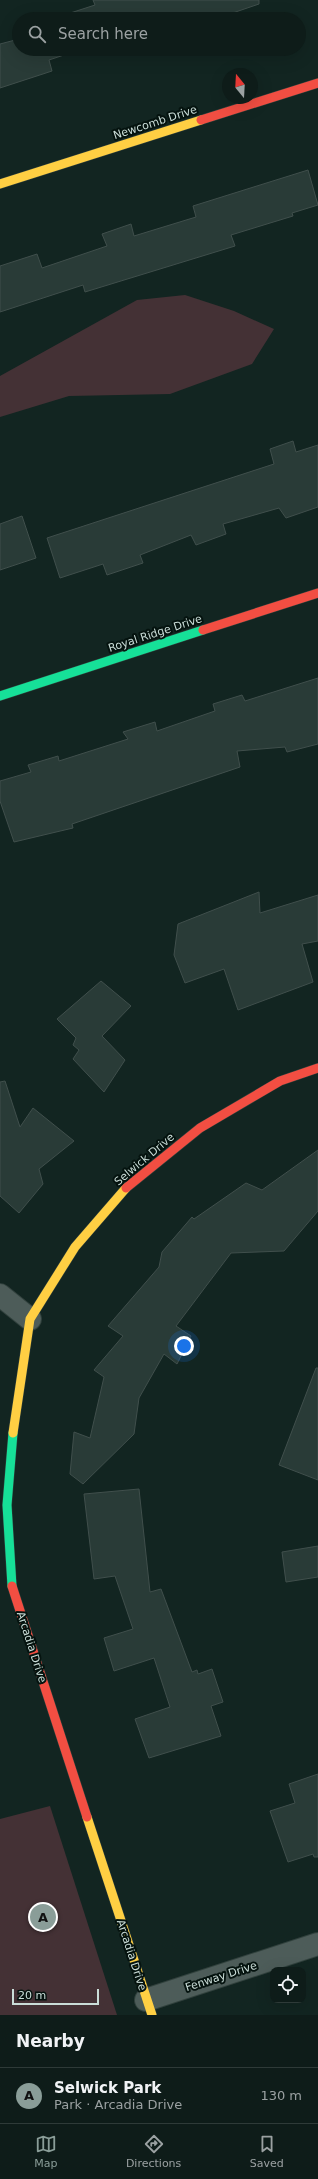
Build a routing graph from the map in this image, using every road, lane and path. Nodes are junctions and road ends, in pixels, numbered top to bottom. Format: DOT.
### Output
graph roads {
  1 [pos="318,83"];
  2 [pos="0,184"];
  3 [pos="318,593"];
  4 [pos="0,696"];
  5 [pos="318,1068"];
  6 [pos="0,1295"];
  7 [pos="30,1319"];
  8 [pos="318,1944"];
  9 [pos="149,2008"];
  1 -- 2 [label="street, Newcomb Drive"];
  3 -- 4 [label="street, Royal Ridge Drive"];
  5 -- 7 [label="street, Selwick Drive"];
  6 -- 7 [label="street"];
  7 -- 9 [label="street, Arcadia Drive"];
  8 -- 9 [label="street, Fenway Drive"];
}
